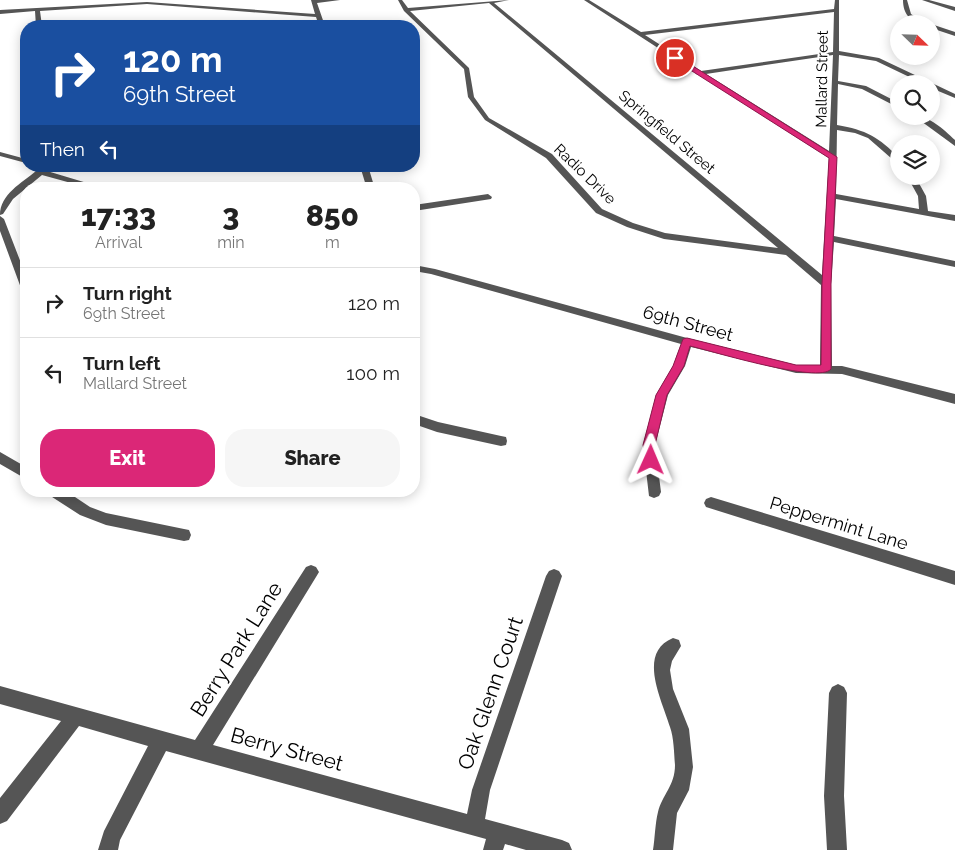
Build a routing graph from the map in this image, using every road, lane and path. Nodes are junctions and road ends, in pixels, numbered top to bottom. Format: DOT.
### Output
graph roads {
  1 [pos="338,0"];
  2 [pos="400,0"];
  3 [pos="507,0"];
  4 [pos="586,0"];
  5 [pos="837,0"];
  6 [pos="905,0"];
  7 [pos="924,0"];
  8 [pos="313,1"];
  9 [pos="478,1"];
  10 [pos="490,2"];
  11 [pos="955,9"];
  12 [pos="37,10"];
  13 [pos="406,10"];
  14 [pos="837,10"];
  15 [pos="0,12"];
  16 [pos="908,15"];
  17 [pos="319,16"];
  18 [pos="38,20"];
  19 [pos="320,20"];
  20 [pos="416,20"];
  21 [pos="420,24"];
  22 [pos="940,29"];
  23 [pos="641,34"];
  24 [pos="955,34"];
  25 [pos="836,53"];
  26 [pos="698,73"];
  27 [pos="911,75"];
  28 [pos="835,82"];
  29 [pos="940,89"];
  30 [pos="955,96"];
  31 [pos="890,101"];
  32 [pos="932,125"];
  33 [pos="834,127"];
  34 [pos="955,144"];
  35 [pos="0,154"];
  36 [pos="890,154"];
  37 [pos="833,157"];
  38 [pos="20,159"];
  39 [pos="38,172"];
  40 [pos="54,172"];
  41 [pos="27,182"];
  42 [pos="83,182"];
  43 [pos="915,185"];
  44 [pos="20,188"];
  45 [pos="832,196"];
  46 [pos="488,197"];
  47 [pos="420,207"];
  48 [pos="0,212"];
  49 [pos="924,212"];
  50 [pos="955,218"];
  51 [pos="0,219"];
  52 [pos="829,238"];
  53 [pos="791,253"];
  54 [pos="20,259"];
  55 [pos="15,261"];
  56 [pos="955,264"];
  57 [pos="420,269"];
  58 [pos="20,273"];
  59 [pos="826,284"];
  60 [pos="687,342"];
  61 [pos="826,369"];
  62 [pos="955,399"];
  63 [pos="420,420"];
  64 [pos="501,441"];
  65 [pos="0,457"];
  66 [pos="20,470"];
  67 [pos="654,492"];
  68 [pos="63,497"];
  69 [pos="712,503"];
  70 [pos="184,535"];
  71 [pos="311,572"];
  72 [pos="554,576"];
  73 [pos="955,578"];
  74 [pos="673,646"];
  75 [pos="838,693"];
  76 [pos="0,695"];
  77 [pos="75,717"];
  78 [pos="161,741"];
  79 [pos="199,750"];
  80 [pos="0,814"];
  81 [pos="474,825"];
  82 [pos="495,841"];
  83 [pos="108,850"];
  84 [pos="562,850"];
  85 [pos="662,850"];
  86 [pos="837,850"];
  1 -- 8 [label="street"];
  2 -- 13 [label="street, Radio Drive"];
  3 -- 10 [label="street"];
  4 -- 23 [label="street"];
  5 -- 14 [label="street, Mallard Street"];
  6 -- 16 [label="street"];
  7 -- 11 [label="street"];
  8 -- 17 [label="street"];
  9 -- 10 [label="street"];
  9 -- 13 [label="street"];
  10 -- 53 [label="street, Springfield Street"];
  12 -- 15 [label="street"];
  12 -- 17 [label="street"];
  12 -- 18 [label="street"];
  13 -- 20 [label="street, Radio Drive"];
  14 -- 23 [label="street"];
  14 -- 25 [label="street, Mallard Street"];
  17 -- 19 [label="street"];
  21 -- 53 [label="street, Radio Drive"];
  22 -- 24 [label="street"];
  23 -- 26 [label="street"];
  25 -- 26 [label="street"];
  25 -- 27 [label="street"];
  25 -- 28 [label="street, Mallard Street"];
  26 -- 37 [label="street"];
  28 -- 31 [label="street"];
  28 -- 33 [label="street, Mallard Street"];
  29 -- 30 [label="street"];
  32 -- 34 [label="street"];
  33 -- 36 [label="street"];
  33 -- 37 [label="street, Mallard Street"];
  35 -- 38 [label="street"];
  37 -- 45 [label="street, Mallard Street"];
  39 -- 41 [label="street"];
  40 -- 42 [label="street"];
  43 -- 49 [label="street"];
  44 -- 48 [label="street"];
  45 -- 49 [label="street"];
  45 -- 52 [label="street, Mallard Street"];
  46 -- 47 [label="street"];
  49 -- 50 [label="street"];
  51 -- 55 [label="street"];
  52 -- 56 [label="street"];
  52 -- 59 [label="street, Mallard Street"];
  53 -- 59 [label="street, Springfield Street"];
  54 -- 55 [label="street"];
  55 -- 58 [label="street"];
  57 -- 60 [label="street, 69th Street"];
  59 -- 61 [label="street, Mallard Street"];
  60 -- 61 [label="street, 69th Street"];
  60 -- 67 [label="street"];
  61 -- 62 [label="street, 69th Street"];
  63 -- 64 [label="street"];
  65 -- 66 [label="street"];
  68 -- 70 [label="street"];
  69 -- 73 [label="street, Peppermint Lane"];
  71 -- 79 [label="street, Berry Park Lane"];
  72 -- 81 [label="street, Oak Glenn Court"];
  74 -- 85 [label="street"];
  75 -- 86 [label="street"];
  76 -- 77 [label="street, Berry Street"];
  77 -- 78 [label="street, Berry Street"];
  77 -- 80 [label="street"];
  78 -- 79 [label="street, Berry Street"];
  78 -- 83 [label="street"];
  79 -- 81 [label="street, Berry Street"];
  81 -- 82 [label="street, Berry Street"];
  82 -- 84 [label="street, Berry Street"];
}
